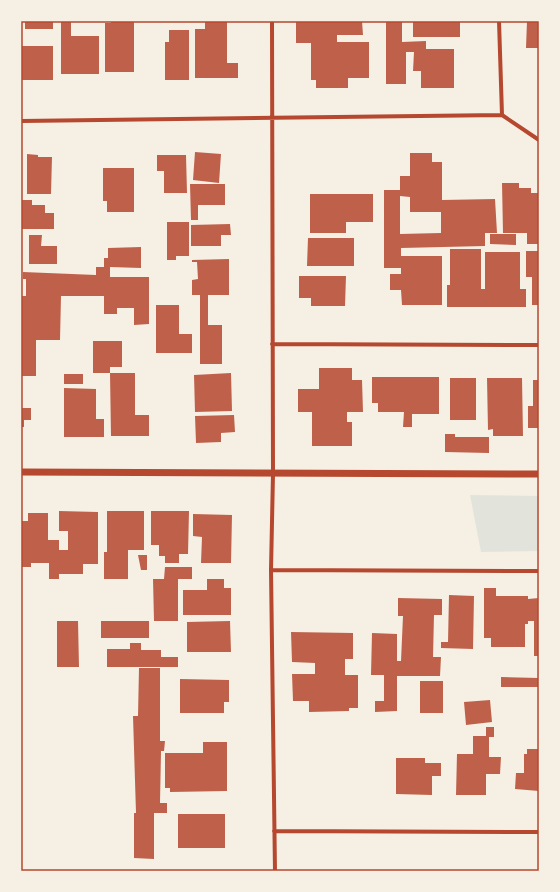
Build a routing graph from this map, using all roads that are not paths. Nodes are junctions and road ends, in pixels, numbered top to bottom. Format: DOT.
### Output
graph roads {
  1 [pos="272,21"];
  2 [pos="499,21"];
  3 [pos="502,115"];
  4 [pos="273,118"];
  5 [pos="21,121"];
  6 [pos="539,140"];
  7 [pos="272,344"];
  8 [pos="539,345"];
  9 [pos="21,472"];
  10 [pos="273,474"];
  11 [pos="539,474"];
  12 [pos="271,570"];
  13 [pos="539,571"];
  14 [pos="274,831"];
  15 [pos="539,832"];
  16 [pos="275,871"];
  1 -- 4 [label="street"];
  2 -- 3 [label="street"];
  3 -- 4 [label="street"];
  3 -- 6 [label="street"];
  4 -- 5 [label="street"];
  4 -- 7 [label="street"];
  7 -- 8 [label="street"];
  7 -- 10 [label="street"];
  9 -- 10 [label="street"];
  10 -- 11 [label="street"];
  10 -- 12 [label="street"];
  12 -- 13 [label="street"];
  12 -- 14 [label="street"];
  14 -- 15 [label="street"];
  14 -- 16 [label="street"];
}
